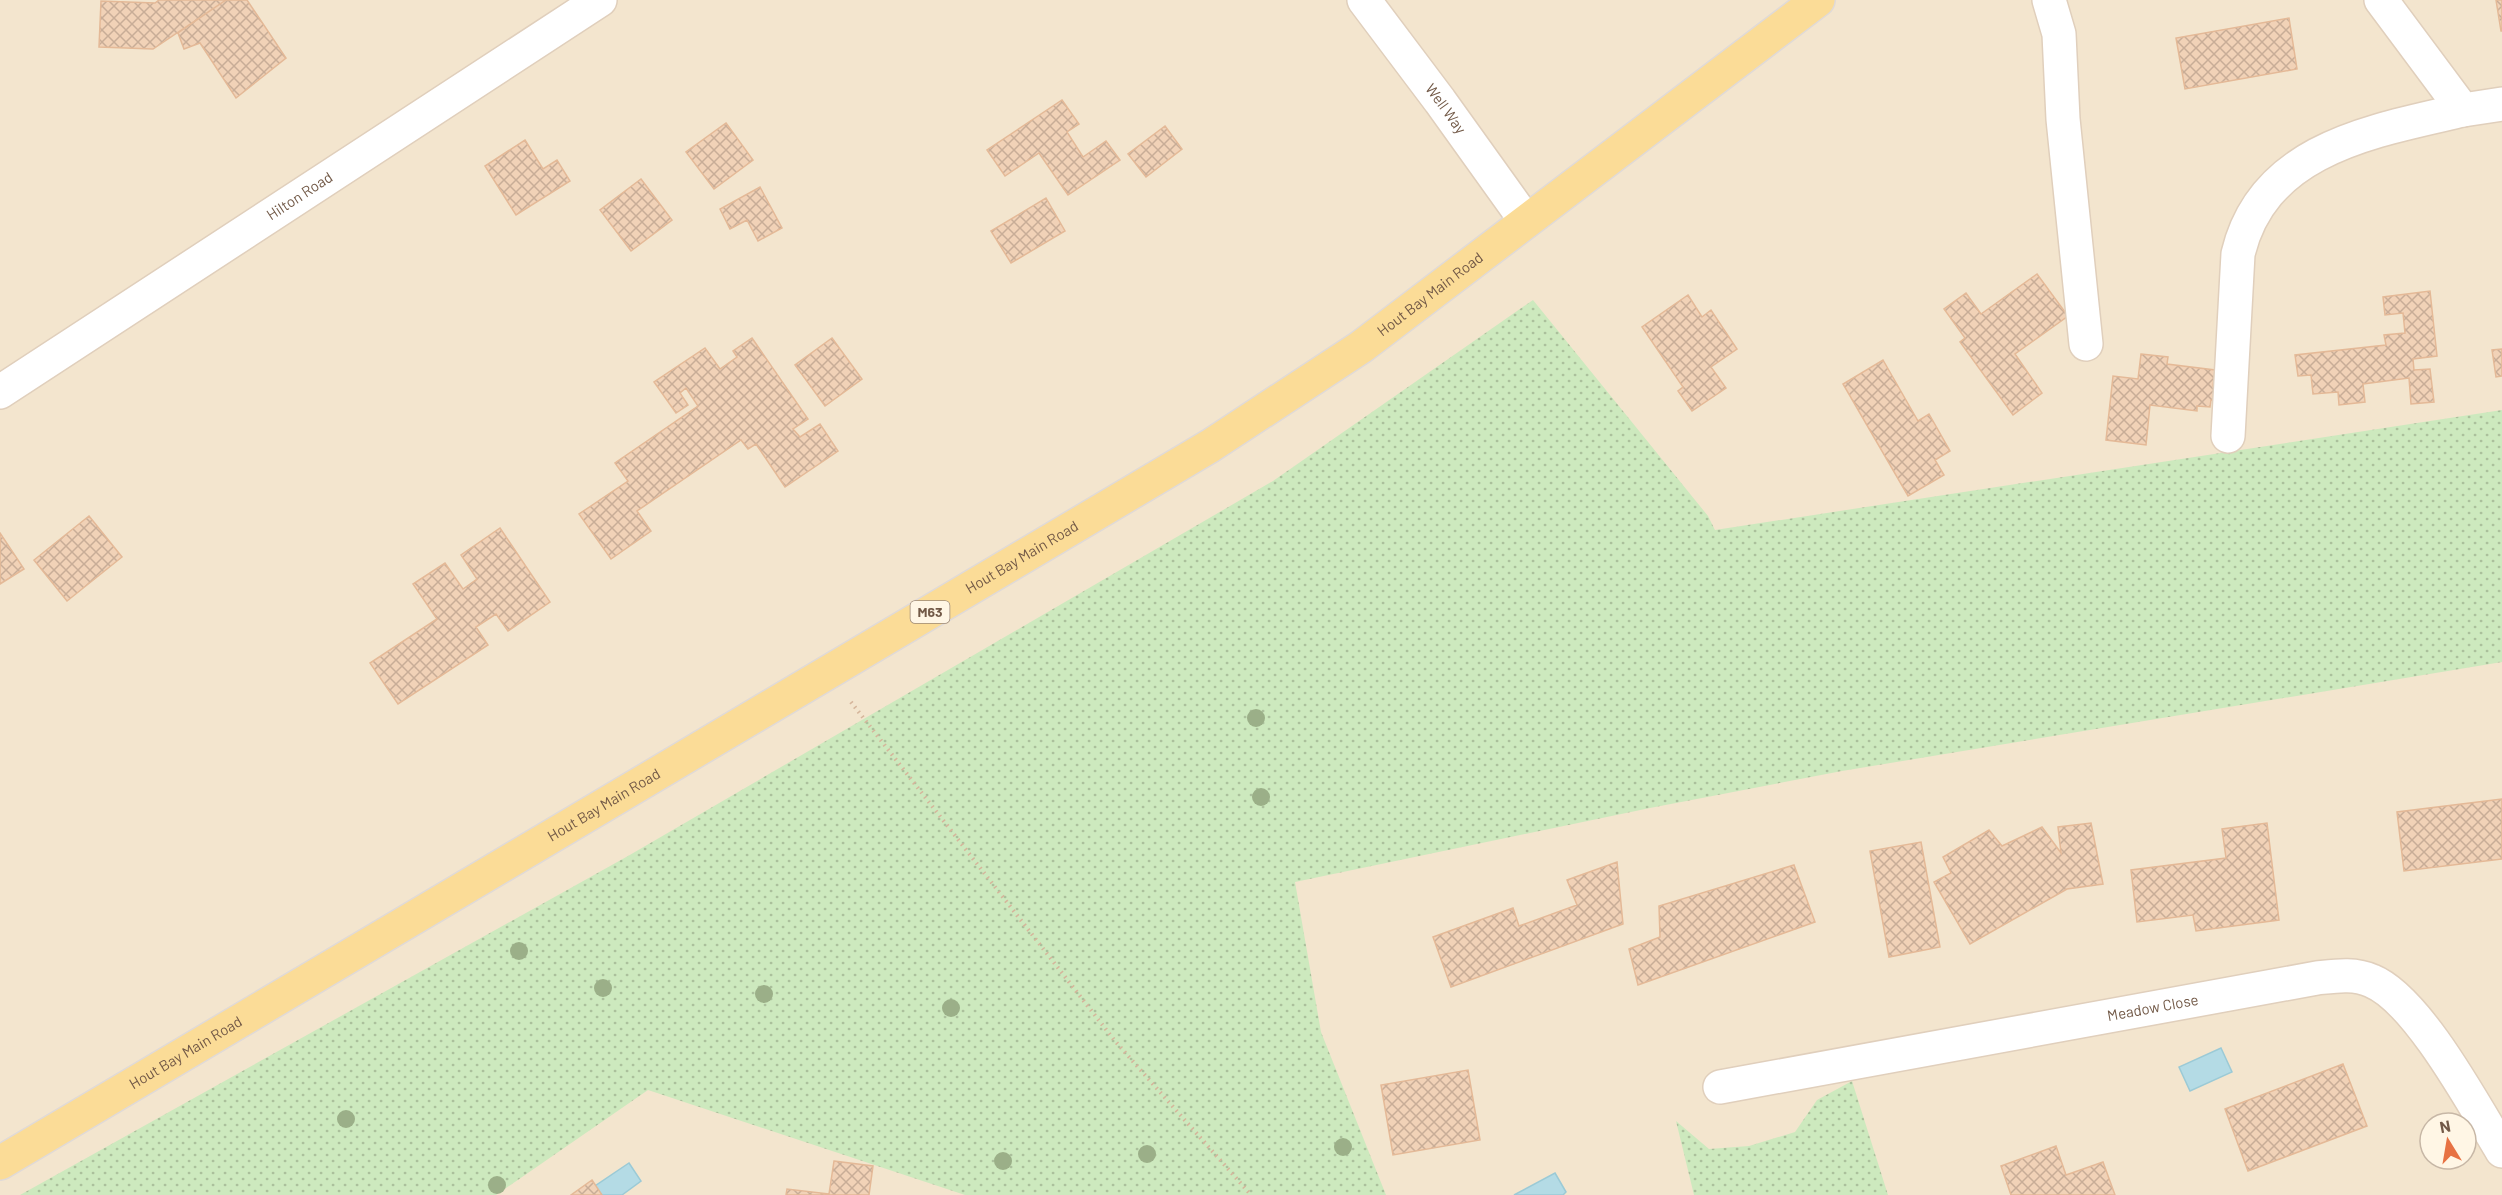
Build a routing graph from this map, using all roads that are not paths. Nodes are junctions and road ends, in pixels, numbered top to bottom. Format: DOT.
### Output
graph roads {
  1 [pos="600,0"];
  2 [pos="1364,0"];
  3 [pos="1818,0"];
  4 [pos="2049,0"];
  5 [pos="2381,0"];
  6 [pos="2502,104"];
  7 [pos="2463,110"];
  8 [pos="1526,221"];
  9 [pos="2086,344"];
  10 [pos="0,392"];
  11 [pos="2228,436"];
  12 [pos="1720,1087"];
  13 [pos="2502,1151"];
  14 [pos="0,1162"];
  1 -- 10 [label="street, Hilton Road"];
  2 -- 8 [label="street, Well Way"];
  3 -- 8 [label="main road, Hout Bay Main Road / M63"];
  4 -- 9 [label="street"];
  5 -- 7 [label="street"];
  6 -- 7 [label="street"];
  7 -- 11 [label="street"];
  8 -- 14 [label="main road, Hout Bay Main Road / M63"];
  12 -- 13 [label="street, Meadow Close"];
}
